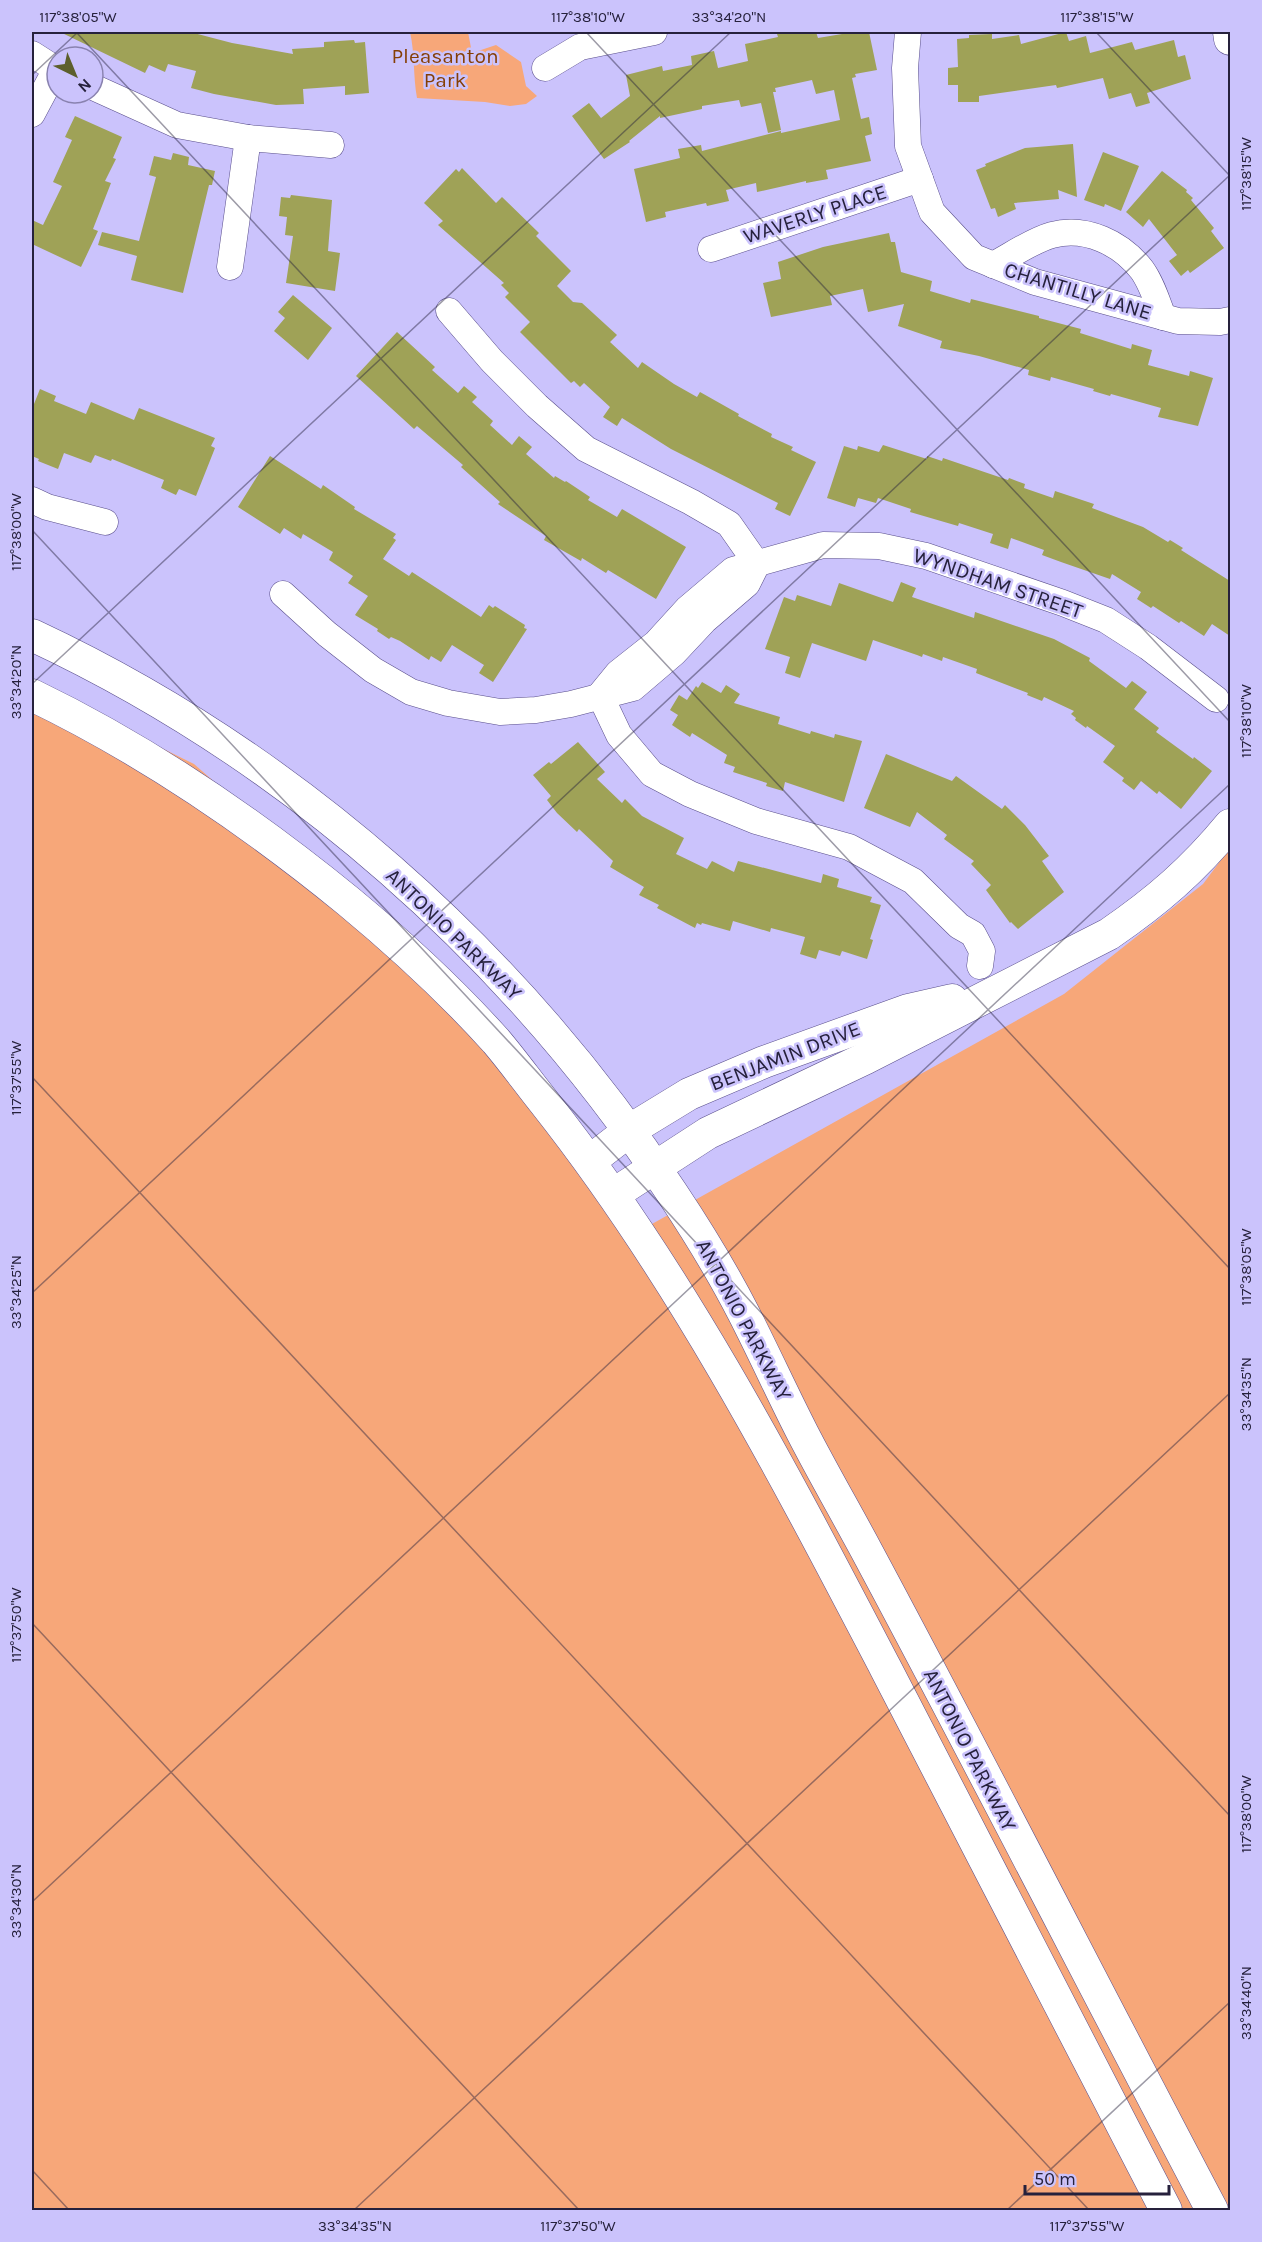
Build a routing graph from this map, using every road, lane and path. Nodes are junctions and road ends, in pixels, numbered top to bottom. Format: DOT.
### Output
graph roads {
  1 [pos="654,32"];
  2 [pos="908,32"];
  3 [pos="1228,32"];
  4 [pos="1230,39"];
  5 [pos="32,54"];
  6 [pos="45,62"];
  7 [pos="545,68"];
  8 [pos="45,90"];
  9 [pos="105,93"];
  10 [pos="32,114"];
  11 [pos="248,138"];
  12 [pos="331,145"];
  13 [pos="920,179"];
  14 [pos="711,249"];
  15 [pos="993,265"];
  16 [pos="230,267"];
  17 [pos="449,311"];
  18 [pos="1163,317"];
  19 [pos="1230,320"];
  20 [pos="32,500"];
  21 [pos="105,522"];
  22 [pos="757,564"];
  23 [pos="283,594"];
  24 [pos="32,635"];
  25 [pos="32,695"];
  26 [pos="600,695"];
  27 [pos="1216,699"];
  28 [pos="1230,825"];
  29 [pos="989,978"];
  30 [pos="630,1130"];
  31 [pos="590,1161"];
  32 [pos="654,1166"];
  33 [pos="614,1194"];
  34 [pos="1166,2211"];
  35 [pos="1212,2211"];
  1 -- 7 [label="street"];
  2 -- 13 [label="street, CHANTILLY LANE"];
  3 -- 4 [label="main road"];
  5 -- 6 [label="street"];
  8 -- 10 [label="street"];
  9 -- 11 [label="street"];
  11 -- 12 [label="street"];
  11 -- 16 [label="street"];
  13 -- 14 [label="street, WAVERLY PLACE"];
  13 -- 15 [label="street, CHANTILLY LANE"];
  15 -- 18 [label="street, CHANTILLY LANE"];
  15 -- 18 [label="street, CHANTILLY LANE"];
  17 -- 22 [label="street"];
  18 -- 19 [label="street, CHANTILLY LANE"];
  20 -- 21 [label="street"];
  22 -- 26 [label="street"];
  22 -- 27 [label="street, WYNDHAM STREET"];
  23 -- 26 [label="street"];
  24 -- 30 [label="main road, ANTONIO PARKWAY"];
  25 -- 31 [label="main road, ANTONIO PARKWAY"];
  26 -- 29 [label="street"];
  28 -- 29 [label="main road, BENJAMIN DRIVE"];
  29 -- 30 [label="main road, BENJAMIN DRIVE"];
  29 -- 32 [label="main road, BENJAMIN DRIVE"];
  30 -- 31 [label="main road, BENJAMIN DRIVE"];
  30 -- 32 [label="main road, ANTONIO PARKWAY"];
  31 -- 33 [label="main road, ANTONIO PARKWAY"];
  32 -- 33 [label="main road, BENJAMIN DRIVE"];
  32 -- 35 [label="main road, ANTONIO PARKWAY"];
  33 -- 34 [label="main road, ANTONIO PARKWAY"];
}
